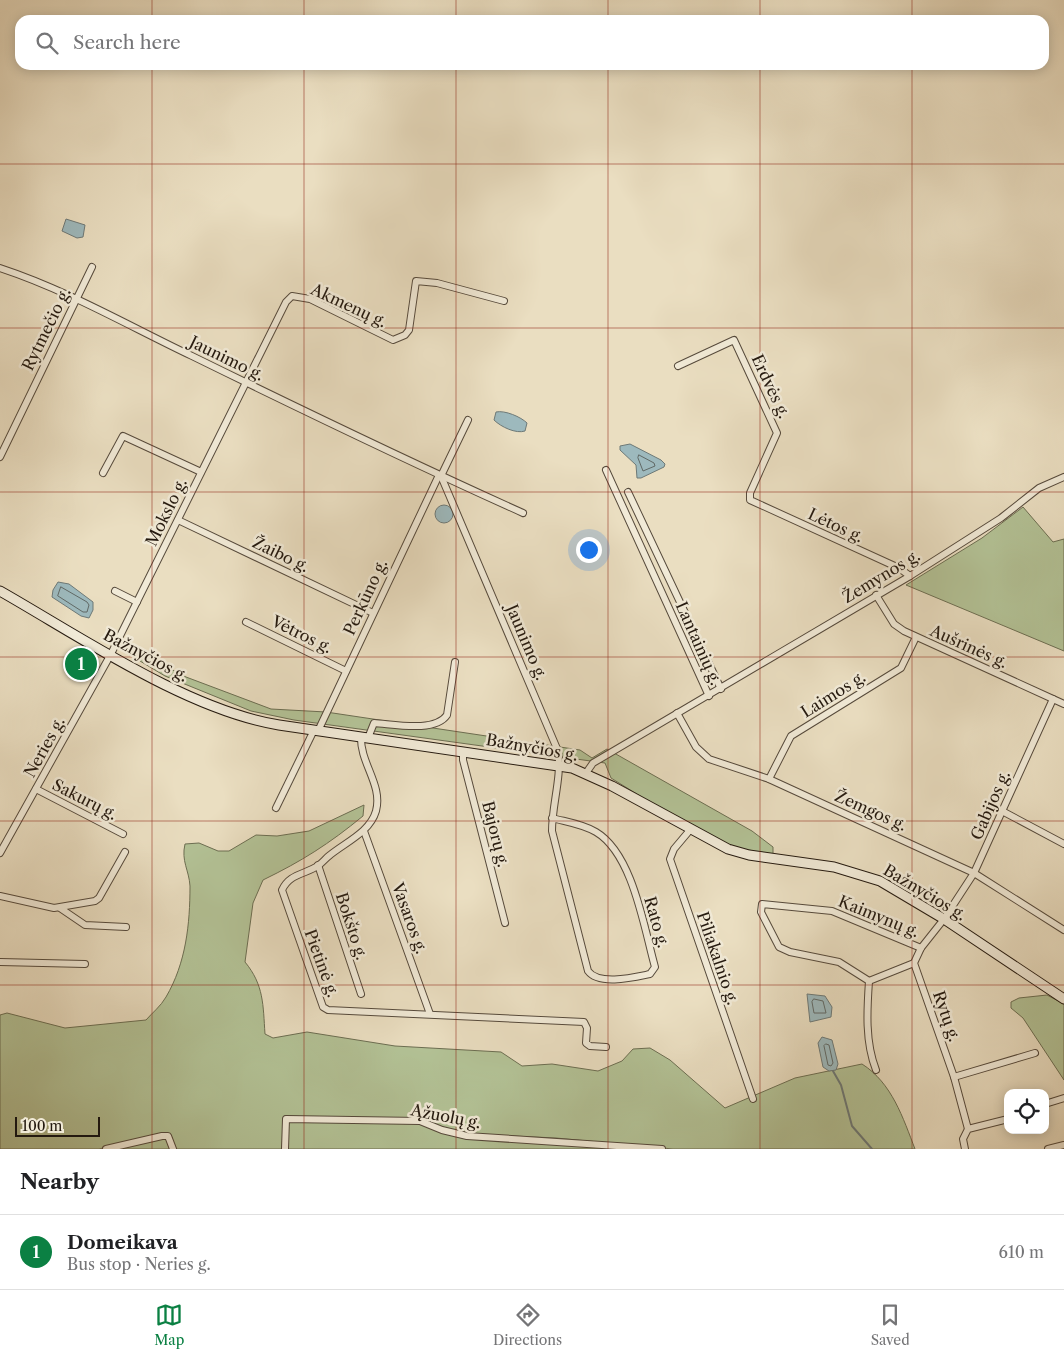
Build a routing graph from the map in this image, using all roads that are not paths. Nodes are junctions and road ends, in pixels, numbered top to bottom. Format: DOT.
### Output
graph roads {
  1 [pos="92,267"];
  2 [pos="0,268"];
  3 [pos="76,299"];
  4 [pos="504,301"];
  5 [pos="678,366"];
  6 [pos="246,382"];
  7 [pos="468,420"];
  8 [pos="0,457"];
  9 [pos="606,470"];
  10 [pos="103,472"];
  11 [pos="201,472"];
  12 [pos="440,475"];
  13 [pos="1064,477"];
  14 [pos="628,492"];
  15 [pos="750,500"];
  16 [pos="523,513"];
  17 [pos="178,520"];
  18 [pos="910,576"];
  19 [pos="115,590"];
  20 [pos="0,591"];
  21 [pos="876,595"];
  22 [pos="137,602"];
  23 [pos="373,614"];
  24 [pos="246,622"];
  25 [pos="916,637"];
  26 [pos="111,654"];
  27 [pos="455,662"];
  28 [pos="346,671"];
  29 [pos="721,689"];
  30 [pos="709,696"];
  31 [pos="1053,699"];
  32 [pos="1064,704"];
  33 [pos="677,713"];
  34 [pos="316,731"];
  35 [pos="364,738"];
  36 [pos="463,751"];
  37 [pos="558,765"];
  38 [pos="586,772"];
  39 [pos="769,779"];
  40 [pos="36,789"];
  41 [pos="276,808"];
  42 [pos="1002,811"];
  43 [pos="552,818"];
  44 [pos="690,830"];
  45 [pos="364,831"];
  46 [pos="122,834"];
  47 [pos="1064,844"];
  48 [pos="125,852"];
  49 [pos="0,853"];
  50 [pos="318,866"];
  51 [pos="974,874"];
  52 [pos="0,896"];
  53 [pos="60,908"];
  54 [pos="944,919"];
  55 [pos="505,923"];
  56 [pos="126,927"];
  57 [pos="1064,930"];
  58 [pos="921,948"];
  59 [pos="0,962"];
  60 [pos="914,963"];
  61 [pos="85,964"];
  62 [pos="869,981"];
  63 [pos="361,994"];
  64 [pos="1064,999"];
  65 [pos="430,1014"];
  66 [pos="606,1047"];
  67 [pos="1035,1053"];
  68 [pos="876,1070"];
  69 [pos="954,1077"];
  70 [pos="1064,1098"];
  71 [pos="753,1099"];
  72 [pos="1049,1103"];
  73 [pos="1004,1120"];
  74 [pos="968,1129"];
  75 [pos="1064,1145"];
  76 [pos="106,1149"];
  77 [pos="173,1149"];
  78 [pos="285,1149"];
  79 [pos="662,1149"];
  80 [pos="965,1149"];
  81 [pos="1048,1149"];
  1 -- 3 [label="street, Rytmečio g."];
  2 -- 3 [label="street, Jaunimo g."];
  3 -- 6 [label="street, Jaunimo g."];
  3 -- 8 [label="street, Rytmečio g."];
  4 -- 6 [label="street, Akmenų g."];
  5 -- 15 [label="street, Erdvės g."];
  6 -- 11 [label="street, Mokslo g."];
  6 -- 12 [label="street, Jaunimo g."];
  7 -- 12 [label="street, Perkūno g."];
  9 -- 30 [label="street, Lantainių g."];
  10 -- 11 [label="street"];
  11 -- 17 [label="street, Mokslo g."];
  12 -- 16 [label="street, Jaunimo g."];
  12 -- 23 [label="street, Perkūno g."];
  12 -- 37 [label="street, Jaunimo g."];
  13 -- 18 [label="street, Žemynos g."];
  14 -- 29 [label="street"];
  15 -- 18 [label="street, Lėtos g."];
  17 -- 22 [label="street, Mokslo g."];
  17 -- 23 [label="street, Žaibo g."];
  18 -- 21 [label="street, Žemynos g."];
  19 -- 22 [label="street"];
  20 -- 26 [label="main road, Bažnyčios g."];
  21 -- 25 [label="street, Aušrinės g."];
  21 -- 29 [label="street, Žemynos g."];
  22 -- 26 [label="street, Mokslo g."];
  23 -- 28 [label="street, Perkūno g."];
  24 -- 28 [label="street, Vėtros g."];
  25 -- 31 [label="street, Aušrinės g."];
  25 -- 39 [label="street, Laimos g."];
  26 -- 34 [label="main road, Bažnyčios g."];
  26 -- 40 [label="street, Neries g."];
  27 -- 35 [label="street"];
  28 -- 34 [label="street, Perkūno g."];
  29 -- 30 [label="street, Žemynos g."];
  30 -- 33 [label="street, Lantainių g."];
  31 -- 32 [label="street, Aušrinės g."];
  31 -- 42 [label="street, Gabijos g."];
  33 -- 38 [label="street, Lantainių g."];
  33 -- 39 [label="street, Žemgos g."];
  34 -- 35 [label="main road, Bažnyčios g."];
  34 -- 41 [label="street, Perkūno g."];
  35 -- 36 [label="main road, Bažnyčios g."];
  35 -- 45 [label="street, Pietinė g."];
  36 -- 37 [label="main road, Bažnyčios g."];
  36 -- 55 [label="street, Bajorų g."];
  37 -- 38 [label="main road, Bažnyčios g."];
  37 -- 43 [label="street, Rato g."];
  38 -- 44 [label="main road, Bažnyčios g."];
  39 -- 51 [label="street, Žemgos g."];
  40 -- 46 [label="street, Sakurų g."];
  40 -- 49 [label="street, Neries g."];
  42 -- 47 [label="street"];
  42 -- 51 [label="street, Gabijos g."];
  43 -- 43 [label="street, Rato g."];
  44 -- 54 [label="main road, Bažnyčios g."];
  44 -- 71 [label="street, Piliakalnio g."];
  45 -- 50 [label="street, Pietinė g."];
  45 -- 65 [label="street, Vasaros g."];
  48 -- 53 [label="street"];
  50 -- 63 [label="street, Bokšto g."];
  50 -- 65 [label="street, Pietinė g."];
  51 -- 54 [label="street, Gabijos g."];
  51 -- 57 [label="street, Žemgos g."];
  52 -- 53 [label="street"];
  53 -- 56 [label="street"];
  54 -- 58 [label="street"];
  54 -- 64 [label="main road, Bažnyčios g."];
  58 -- 60 [label="street"];
  58 -- 62 [label="street, Kaimynų g."];
  59 -- 61 [label="street"];
  60 -- 62 [label="street"];
  60 -- 69 [label="street, Rytų g."];
  62 -- 68 [label="street"];
  65 -- 66 [label="street, Pietinė g."];
  67 -- 69 [label="street"];
  69 -- 74 [label="street, Rytų g."];
  70 -- 72 [label="street"];
  73 -- 74 [label="street"];
  74 -- 80 [label="street"];
  75 -- 81 [label="street"];
  76 -- 77 [label="street"];
  78 -- 79 [label="street, Ąžuolų g."];
}
